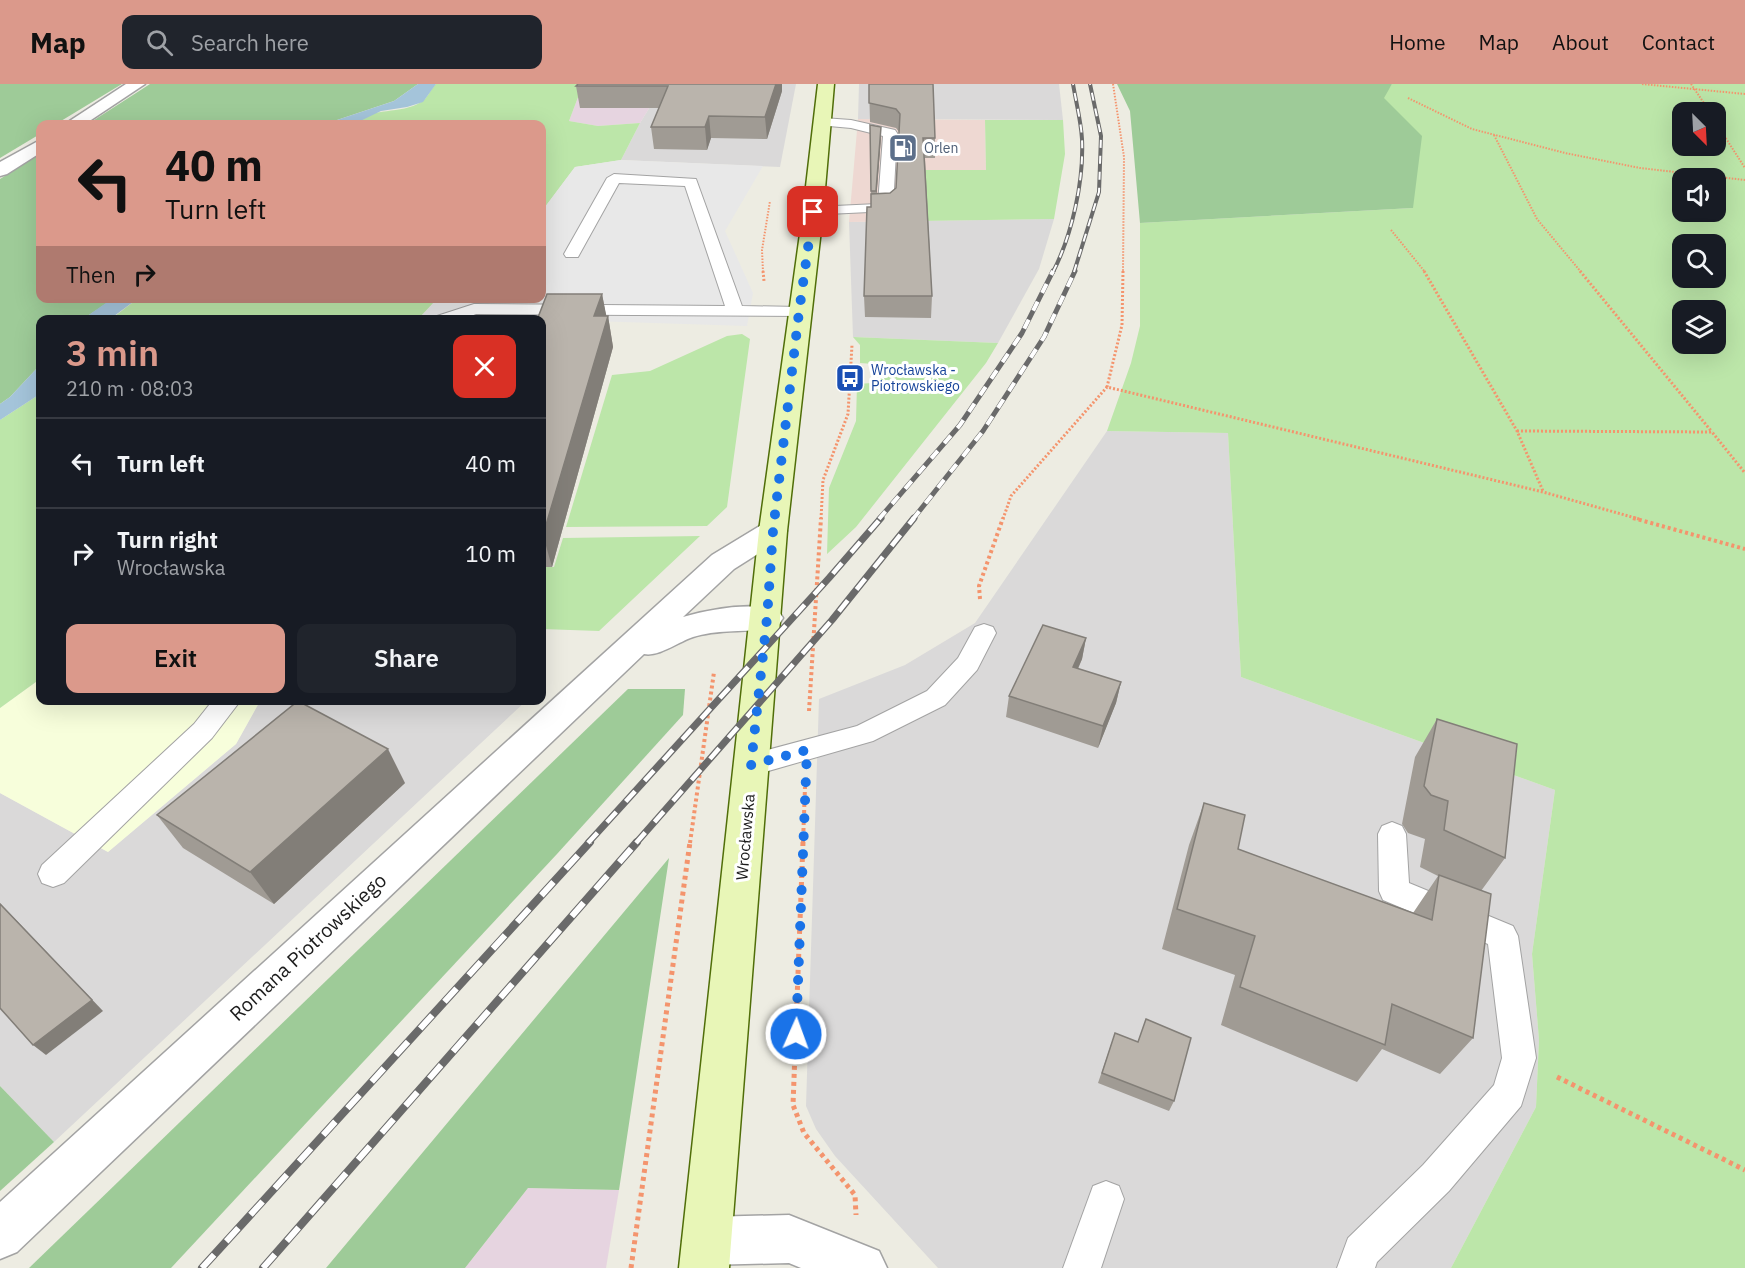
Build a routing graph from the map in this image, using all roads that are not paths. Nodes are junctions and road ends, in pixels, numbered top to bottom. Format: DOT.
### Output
graph roads {
  1 [pos="137,84"];
  2 [pos="826,84"];
  3 [pos="80,120"];
  4 [pos="823,122"];
  5 [pos="36,148"];
  6 [pos="0,170"];
  7 [pos="813,212"];
  8 [pos="572,254"];
  9 [pos="735,310"];
  10 [pos="799,312"];
  11 [pos="457,315"];
  12 [pos="773,531"];
  13 [pos="767,618"];
  14 [pos="984,633"];
  15 [pos="617,661"];
  16 [pos="224,705"];
  17 [pos="751,765"];
  18 [pos="1392,834"];
  19 [pos="53,874"];
  20 [pos="1106,1199"];
  21 [pos="0,1235"];
  22 [pos="705,1254"];
  23 [pos="860,1267"];
  24 [pos="1082,1268"];
  25 [pos="1356,1268"];
  1 -- 3 [label="street"];
  2 -- 4 [label="main road, Wrocławska"];
  4 -- 7 [label="main road, Wrocławska"];
  4 -- 7 [label="lane"];
  5 -- 6 [label="street"];
  7 -- 10 [label="main road, Wrocławska"];
  8 -- 9 [label="lane"];
  9 -- 10 [label="lane"];
  9 -- 11 [label="lane"];
  10 -- 12 [label="main road, Wrocławska"];
  12 -- 13 [label="main road, Wrocławska"];
  12 -- 15 [label="street, Romana Piotrowskiego"];
  13 -- 15 [label="street, Romana Piotrowskiego"];
  13 -- 17 [label="main road, Wrocławska"];
  14 -- 17 [label="lane"];
  15 -- 21 [label="street, Romana Piotrowskiego"];
  16 -- 19 [label="lane"];
  17 -- 22 [label="main road, Wrocławska"];
  18 -- 25 [label="lane"];
  20 -- 24 [label="lane"];
  22 -- 23 [label="street"];
}
